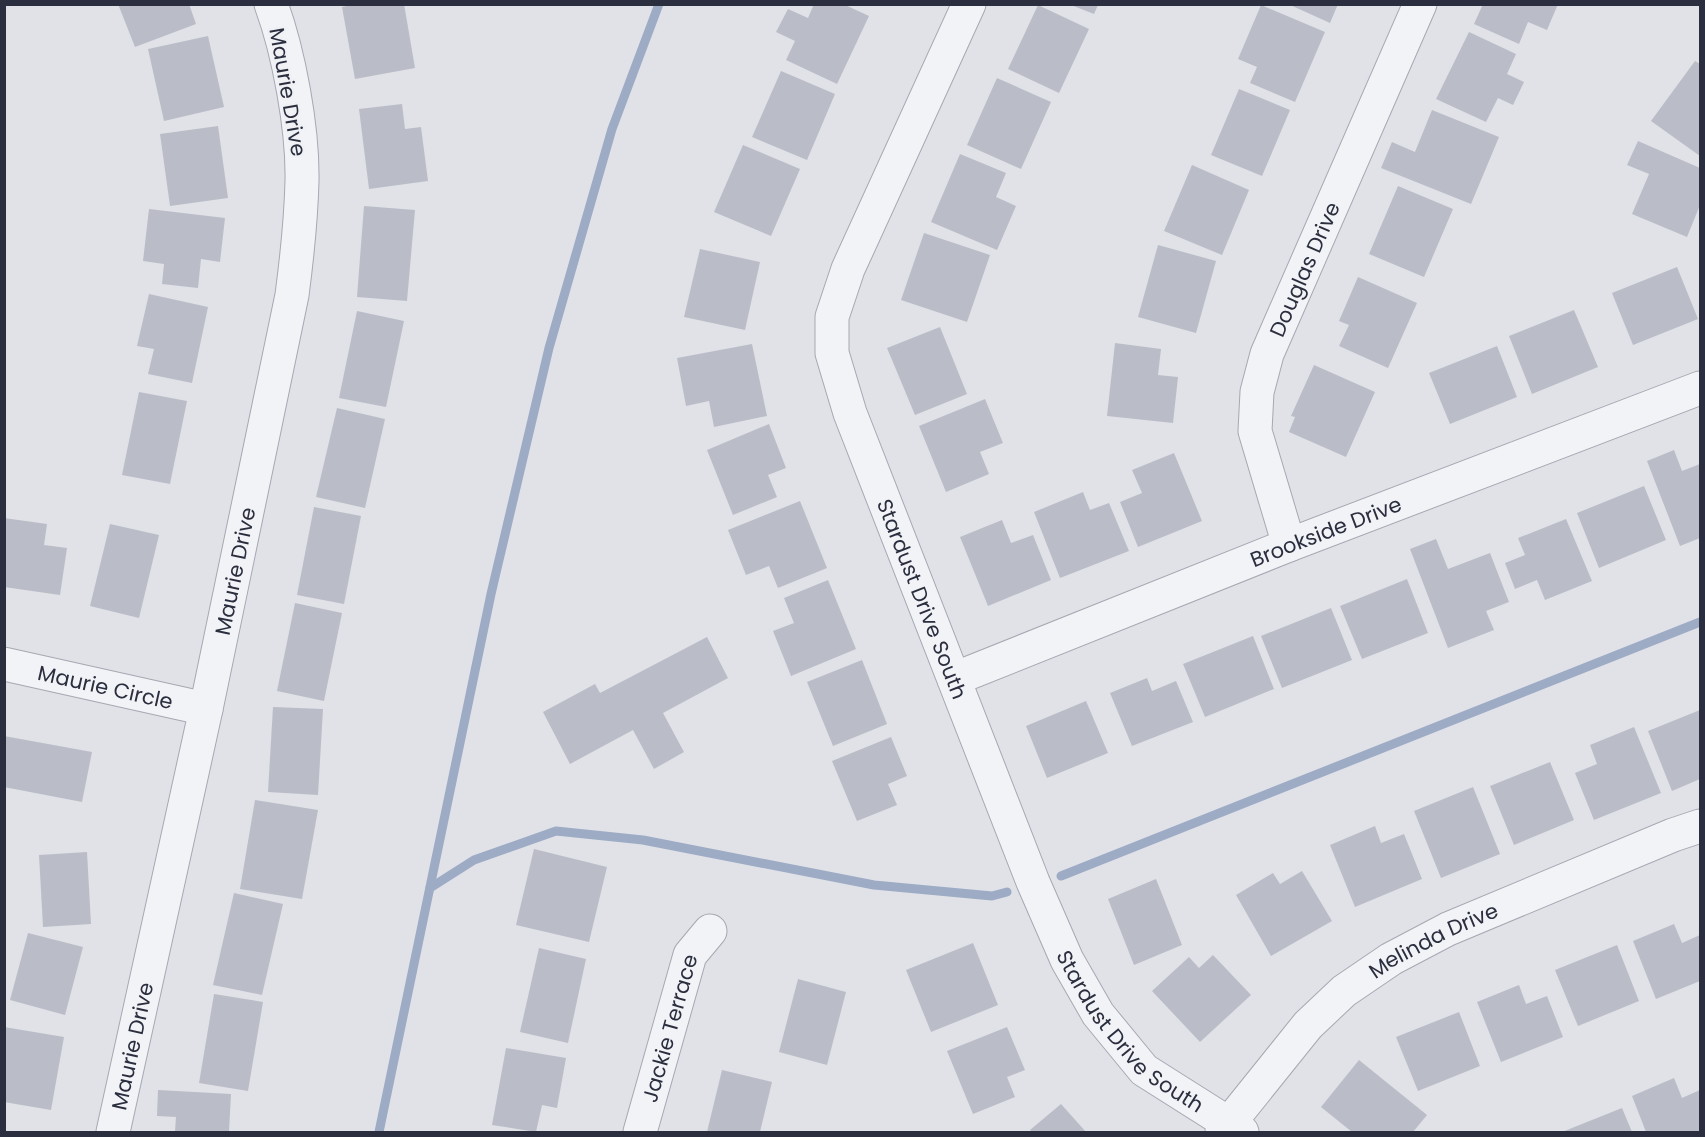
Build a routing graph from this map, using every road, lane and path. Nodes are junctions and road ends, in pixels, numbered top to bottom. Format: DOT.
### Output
graph roads {
  1 [pos="271,4"];
  2 [pos="969,4"];
  3 [pos="1420,4"];
  4 [pos="1701,388"];
  5 [pos="1289,545"];
  6 [pos="4,664"];
  7 [pos="954,679"];
  8 [pos="206,708"];
  9 [pos="1701,826"];
  10 [pos="710,931"];
  11 [pos="1230,1130"];
  12 [pos="113,1132"];
  13 [pos="640,1132"];
  1 -- 8 [label="street, Maurie Drive"];
  2 -- 7 [label="street, Stardust Drive South"];
  3 -- 5 [label="street, Douglas Drive"];
  4 -- 5 [label="street, Brookside Drive"];
  5 -- 7 [label="street, Brookside Drive"];
  6 -- 8 [label="street, Maurie Circle"];
  7 -- 11 [label="street, Stardust Drive South"];
  8 -- 12 [label="street, Maurie Drive"];
  9 -- 11 [label="street, Melinda Drive"];
  10 -- 13 [label="street, Jackie Terrace"];
}
